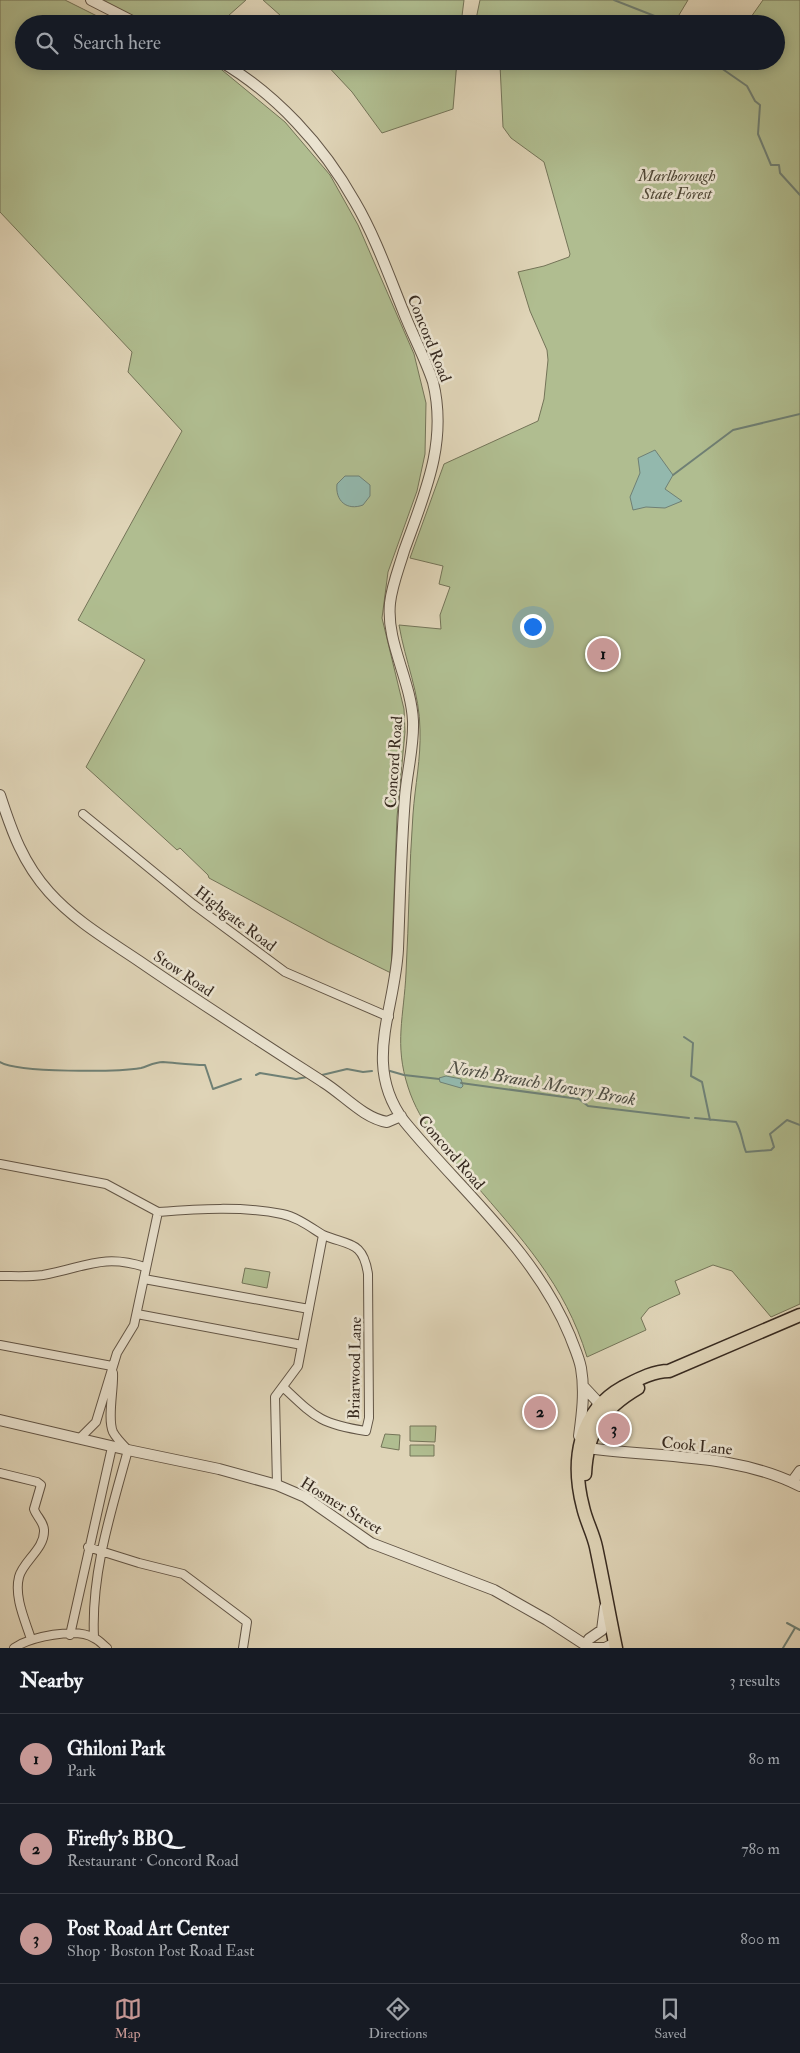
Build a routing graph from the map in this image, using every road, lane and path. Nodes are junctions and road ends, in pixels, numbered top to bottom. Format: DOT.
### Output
graph roads {
  1 [pos="91,0"];
  2 [pos="120,15"];
  3 [pos="233,70"];
  4 [pos="0,795"];
  5 [pos="82,814"];
  6 [pos="389,1016"];
  7 [pos="401,1116"];
  8 [pos="0,1164"];
  9 [pos="158,1212"];
  10 [pos="323,1235"];
  11 [pos="145,1267"];
  12 [pos="0,1276"];
  13 [pos="144,1280"];
  14 [pos="309,1309"];
  15 [pos="137,1314"];
  16 [pos="800,1314"];
  17 [pos="0,1345"];
  18 [pos="302,1345"];
  19 [pos="112,1366"];
  20 [pos="583,1386"];
  21 [pos="282,1387"];
  22 [pos="583,1400"];
  23 [pos="600,1412"];
  24 [pos="0,1420"];
  25 [pos="80,1438"];
  26 [pos="112,1446"];
  27 [pos="128,1450"];
  28 [pos="583,1450"];
  29 [pos="800,1471"];
  30 [pos="0,1474"];
  31 [pos="796,1484"];
  32 [pos="277,1485"];
  33 [pos="88,1547"];
  34 [pos="101,1551"];
  35 [pos="606,1596"];
  36 [pos="70,1635"];
  37 [pos="94,1637"];
  38 [pos="31,1639"];
  39 [pos="590,1645"];
  40 [pos="616,1645"];
  41 [pos="14,1648"];
  42 [pos="106,1648"];
  43 [pos="243,1648"];
  1 -- 2 [label="street"];
  3 -- 6 [label="street, Concord Road"];
  4 -- 7 [label="street, Stow Road"];
  5 -- 6 [label="street, Highgate Road"];
  6 -- 7 [label="street, Concord Road"];
  7 -- 20 [label="street, Concord Road"];
  8 -- 9 [label="street"];
  9 -- 10 [label="street, Briarwood Lane"];
  9 -- 11 [label="street"];
  10 -- 14 [label="street"];
  10 -- 21 [label="street, Briarwood Lane"];
  11 -- 12 [label="street"];
  11 -- 13 [label="street"];
  13 -- 14 [label="street"];
  13 -- 15 [label="street"];
  14 -- 18 [label="street"];
  15 -- 18 [label="street"];
  15 -- 19 [label="street"];
  16 -- 23 [label="main road"];
  17 -- 19 [label="street"];
  18 -- 21 [label="street"];
  19 -- 25 [label="street"];
  19 -- 27 [label="street"];
  20 -- 22 [label="street, Concord Road"];
  20 -- 23 [label="street"];
  21 -- 32 [label="street"];
  22 -- 23 [label="street"];
  22 -- 28 [label="street, Concord Road"];
  23 -- 28 [label="main road"];
  24 -- 25 [label="street, Hosmer Street"];
  25 -- 26 [label="street, Hosmer Street"];
  26 -- 27 [label="street, Hosmer Street"];
  26 -- 33 [label="street"];
  27 -- 32 [label="street, Hosmer Street"];
  27 -- 34 [label="street"];
  28 -- 31 [label="street, Cook Lane"];
  28 -- 35 [label="main road"];
  29 -- 31 [label="street"];
  30 -- 38 [label="street"];
  32 -- 39 [label="street, Hosmer Street"];
  33 -- 34 [label="street"];
  33 -- 36 [label="street"];
  34 -- 37 [label="street"];
  34 -- 43 [label="street"];
  35 -- 39 [label="street"];
  35 -- 40 [label="main road"];
  36 -- 37 [label="street"];
  36 -- 38 [label="street"];
  37 -- 42 [label="street"];
  38 -- 41 [label="street"];
  39 -- 40 [label="street, Hosmer Street"];
}
